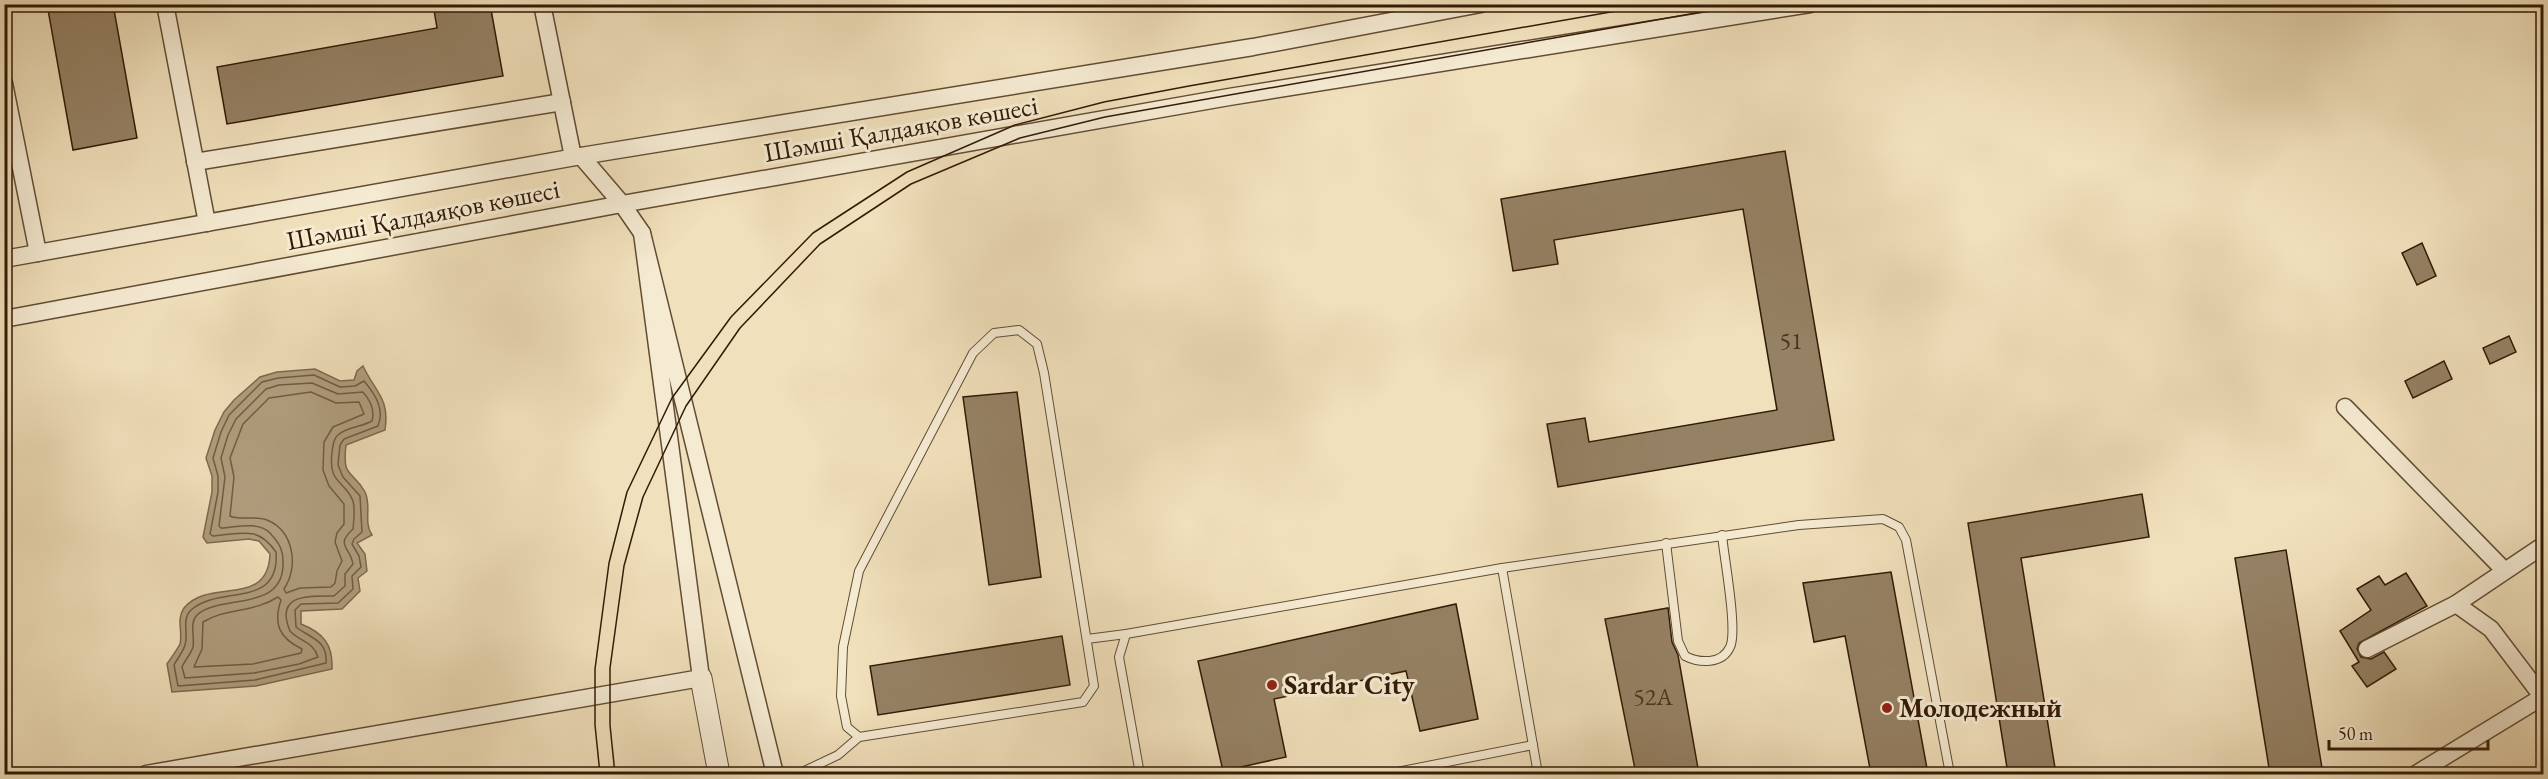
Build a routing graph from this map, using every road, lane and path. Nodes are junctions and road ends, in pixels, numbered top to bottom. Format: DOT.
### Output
graph roads {
  1 [pos="165,4"];
  2 [pos="542,4"];
  3 [pos="1481,4"];
  4 [pos="1810,4"];
  5 [pos="4,83"];
  6 [pos="562,102"];
  7 [pos="577,157"];
  8 [pos="195,162"];
  9 [pos="622,204"];
  10 [pos="207,223"];
  11 [pos="642,233"];
  12 [pos="38,253"];
  13 [pos="4,259"];
  14 [pos="4,320"];
  15 [pos="2345,407"];
  16 [pos="1722,535"];
  17 [pos="1666,543"];
  18 [pos="2544,545"];
  19 [pos="1502,568"];
  20 [pos="2504,570"];
  21 [pos="2456,604"];
  22 [pos="1126,634"];
  23 [pos="1087,639"];
  24 [pos="2367,649"];
  25 [pos="701,678"];
  26 [pos="2543,698"];
  27 [pos="859,737"];
  28 [pos="1533,745"];
  29 [pos="146,774"];
  30 [pos="719,774"];
  31 [pos="775,774"];
  32 [pos="798,774"];
  33 [pos="1140,774"];
  34 [pos="1387,774"];
  35 [pos="1538,774"];
  36 [pos="1950,774"];
  37 [pos="2416,774"];
  1 -- 8 [label="street"];
  2 -- 6 [label="street"];
  3 -- 7 [label="street, Шәмші Қалдаяқов көшесі"];
  4 -- 9 [label="street, Шәмші Қалдаяқов көшесі"];
  5 -- 12 [label="street"];
  6 -- 7 [label="street"];
  6 -- 8 [label="street"];
  7 -- 9 [label="street"];
  7 -- 10 [label="street, Шәмші Қалдаяқов көшесі"];
  8 -- 10 [label="street"];
  9 -- 11 [label="street"];
  9 -- 14 [label="street, Шәмші Қалдаяқов көшесі"];
  10 -- 12 [label="street, Шәмші Қалдаяқов көшесі"];
  11 -- 25 [label="street"];
  11 -- 31 [label="street"];
  12 -- 13 [label="street, Шәмші Қалдаяқов көшесі"];
  15 -- 20 [label="street"];
  16 -- 17 [label="lane"];
  16 -- 17 [label="lane"];
  16 -- 36 [label="lane"];
  17 -- 19 [label="lane"];
  18 -- 20 [label="street"];
  19 -- 22 [label="lane"];
  19 -- 28 [label="lane"];
  20 -- 21 [label="street"];
  21 -- 24 [label="street"];
  21 -- 26 [label="street"];
  22 -- 23 [label="lane"];
  22 -- 33 [label="lane"];
  23 -- 27 [label="lane"];
  23 -- 27 [label="lane"];
  25 -- 29 [label="street"];
  25 -- 30 [label="street"];
  26 -- 37 [label="street"];
  27 -- 32 [label="lane"];
  28 -- 34 [label="lane"];
  28 -- 35 [label="lane"];
}
